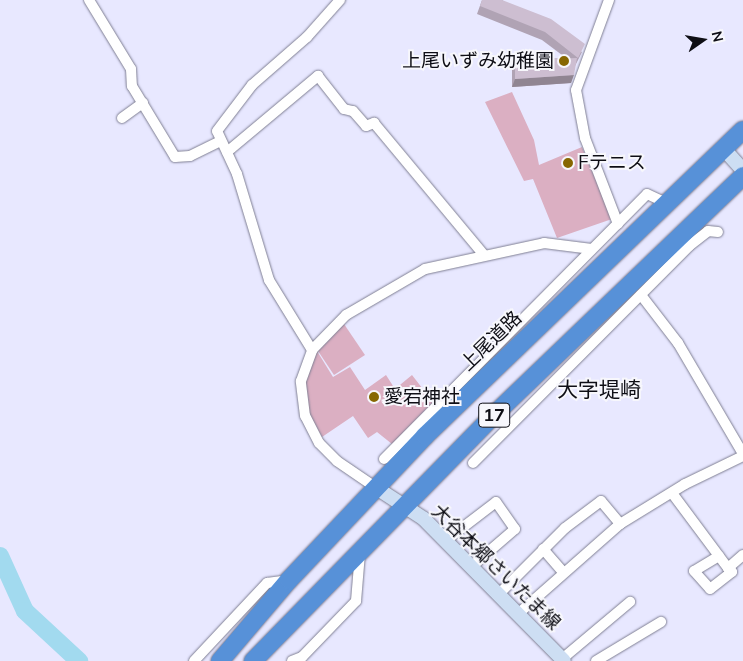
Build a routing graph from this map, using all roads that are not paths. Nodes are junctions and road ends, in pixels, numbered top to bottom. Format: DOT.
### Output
graph roads {
  1 [pos="89,0"];
  2 [pos="340,0"];
  3 [pos="609,0"];
  4 [pos="143,103"];
  5 [pos="122,118"];
  6 [pos="743,130"];
  7 [pos="221,141"];
  8 [pos="724,148"];
  9 [pos="227,152"];
  10 [pos="743,170"];
  11 [pos="743,176"];
  12 [pos="664,202"];
  13 [pos="618,224"];
  14 [pos="718,232"];
  15 [pos="684,241"];
  16 [pos="592,249"];
  17 [pos="484,255"];
  18 [pos="641,295"];
  19 [pos="312,350"];
  20 [pos="497,412"];
  21 [pos="519,418"];
  22 [pos="421,430"];
  23 [pos="743,455"];
  24 [pos="384,458"];
  25 [pos="473,463"];
  26 [pos="375,487"];
  27 [pos="672,493"];
  28 [pos="403,507"];
  29 [pos="620,524"];
  30 [pos="445,541"];
  31 [pos="543,549"];
  32 [pos="360,553"];
  33 [pos="743,555"];
  34 [pos="719,556"];
  35 [pos="471,567"];
  36 [pos="728,568"];
  37 [pos="563,572"];
  38 [pos="289,580"];
  39 [pos="499,594"];
  40 [pos="630,602"];
  41 [pos="519,613"];
  42 [pos="661,622"];
  43 [pos="563,660"];
  44 [pos="194,661"];
  45 [pos="220,661"];
  46 [pos="253,661"];
  47 [pos="292,661"];
  48 [pos="596,661"];
  1 -- 4 [label="street"];
  2 -- 7 [label="street"];
  3 -- 13 [label="street"];
  4 -- 5 [label="street"];
  4 -- 7 [label="street"];
  6 -- 8 [label="highway, 上尾道路 / 17"];
  7 -- 9 [label="street"];
  8 -- 10 [label="main road"];
  8 -- 12 [label="highway, 上尾道路 / 17"];
  9 -- 17 [label="street"];
  9 -- 19 [label="street"];
  11 -- 15 [label="highway, 17"];
  12 -- 13 [label="street"];
  12 -- 22 [label="highway, 上尾道路 / 17"];
  13 -- 16 [label="street"];
  14 -- 15 [label="street"];
  15 -- 18 [label="street"];
  15 -- 20 [label="highway, 17"];
  16 -- 17 [label="street"];
  16 -- 22 [label="street"];
  17 -- 19 [label="street"];
  18 -- 21 [label="street"];
  18 -- 23 [label="street"];
  19 -- 26 [label="street"];
  20 -- 21 [label="street"];
  20 -- 28 [label="highway, 17"];
  21 -- 25 [label="street"];
  22 -- 24 [label="street"];
  22 -- 26 [label="highway, 上尾道路 / 17"];
  23 -- 27 [label="street"];
  26 -- 28 [label="main road, 大谷本郷さいたま線"];
  26 -- 38 [label="highway, 上尾道路 / 17"];
  27 -- 29 [label="street"];
  27 -- 34 [label="street"];
  28 -- 30 [label="main road, 大谷本郷さいたま線"];
  28 -- 32 [label="highway, 17"];
  29 -- 31 [label="street"];
  29 -- 37 [label="street"];
  30 -- 35 [label="main road, 大谷本郷さいたま線"];
  30 -- 35 [label="street"];
  31 -- 37 [label="street"];
  31 -- 39 [label="street"];
  32 -- 46 [label="highway, 17"];
  32 -- 47 [label="street"];
  33 -- 36 [label="street"];
  34 -- 36 [label="street"];
  34 -- 36 [label="street"];
  35 -- 39 [label="main road, 大谷本郷さいたま線"];
  37 -- 41 [label="street"];
  38 -- 44 [label="street"];
  38 -- 45 [label="highway, 上尾道路 / 17"];
  39 -- 41 [label="main road, 大谷本郷さいたま線"];
  40 -- 43 [label="street"];
  41 -- 43 [label="main road, 大谷本郷さいたま線"];
  42 -- 48 [label="street"];
}
